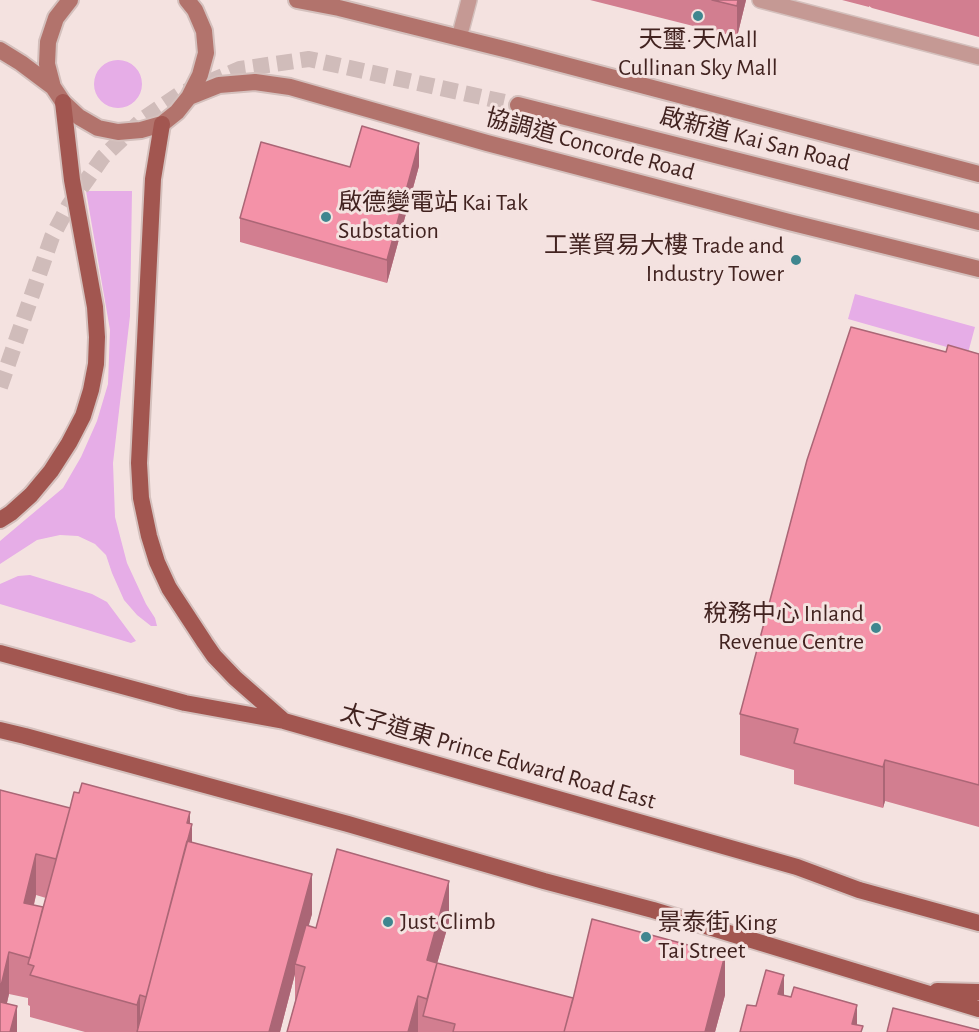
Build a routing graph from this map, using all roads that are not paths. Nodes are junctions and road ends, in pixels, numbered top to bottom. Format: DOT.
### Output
graph roads {
  1 [pos="70,0"];
  2 [pos="187,0"];
  3 [pos="297,0"];
  4 [pos="469,0"];
  5 [pos="760,0"];
  6 [pos="459,38"];
  7 [pos="0,50"];
  8 [pos="979,57"];
  9 [pos="53,87"];
  10 [pos="189,97"];
  11 [pos="63,102"];
  12 [pos="518,105"];
  13 [pos="162,124"];
  14 [pos="979,174"];
  15 [pos="979,222"];
  16 [pos="979,269"];
  17 [pos="0,520"];
  18 [pos="0,653"];
  19 [pos="284,721"];
  20 [pos="0,730"];
  21 [pos="979,923"];
  22 [pos="918,991"];
  23 [pos="979,992"];
  24 [pos="979,1009"];
  1 -- 9 [label="main road"];
  2 -- 10 [label="main road, 協調道 Concorde Road"];
  3 -- 6 [label="main road"];
  4 -- 6 [label="lane"];
  5 -- 8 [label="lane"];
  6 -- 14 [label="main road"];
  7 -- 9 [label="main road"];
  9 -- 11 [label="main road"];
  10 -- 13 [label="main road, 協調道 Concorde Road"];
  10 -- 16 [label="main road, 協調道 Concorde Road"];
  11 -- 13 [label="main road"];
  11 -- 17 [label="main road"];
  12 -- 15 [label="main road, 啟新道 Kai San Road"];
  13 -- 19 [label="main road"];
  18 -- 19 [label="main road, 太子道東 Prince Edward Road East"];
  19 -- 21 [label="main road, 太子道東 Prince Edward Road East"];
  20 -- 22 [label="main road"];
  22 -- 23 [label="main road"];
  22 -- 24 [label="main road"];
}
